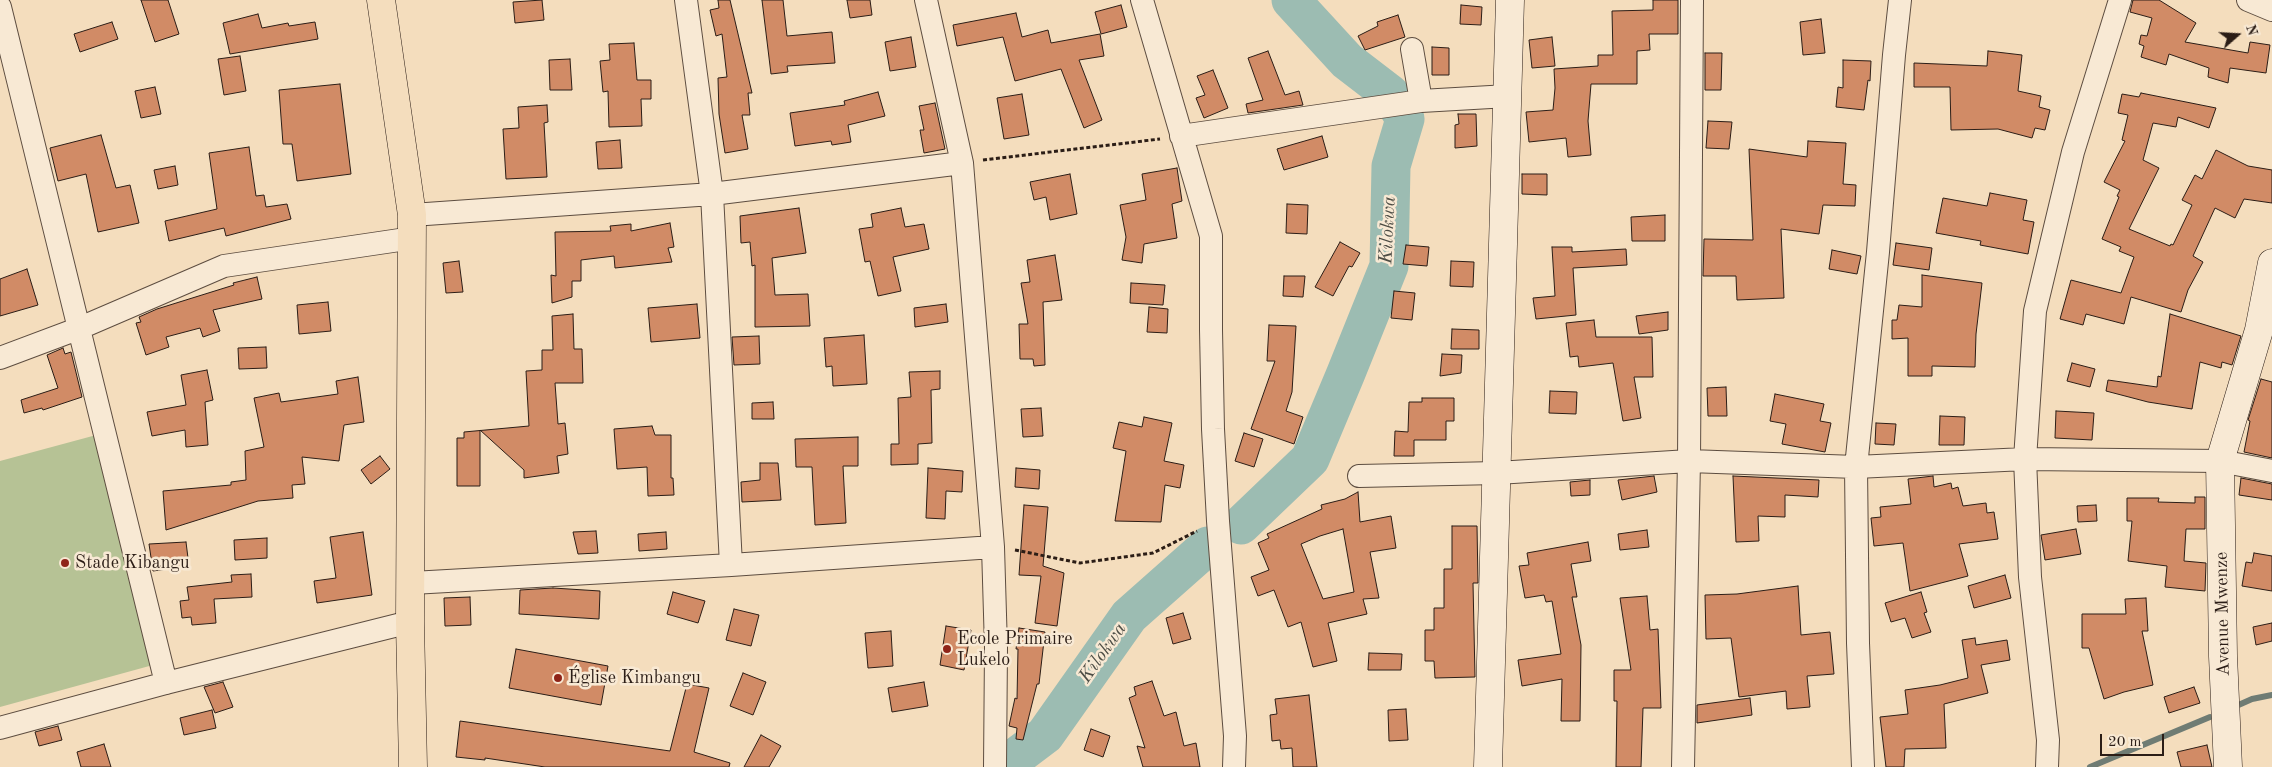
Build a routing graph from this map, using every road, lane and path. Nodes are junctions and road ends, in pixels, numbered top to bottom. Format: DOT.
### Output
graph roads {
  1 [pos="381,0"];
  2 [pos="686,0"];
  3 [pos="926,0"];
  4 [pos="1142,0"];
  5 [pos="1510,0"];
  6 [pos="1692,0"];
  7 [pos="1900,0"];
  8 [pos="2120,0"];
  9 [pos="2248,0"];
  10 [pos="2272,10"];
  11 [pos="2,16"];
  12 [pos="1412,49"];
  13 [pos="1508,96"];
  14 [pos="1416,102"];
  15 [pos="1181,136"];
  16 [pos="962,163"];
  17 [pos="712,194"];
  18 [pos="413,227"];
  19 [pos="2272,263"];
  20 [pos="80,328"];
  21 [pos="0,358"];
  22 [pos="2025,459"];
  23 [pos="1689,461"];
  24 [pos="2220,461"];
  25 [pos="1856,467"];
  26 [pos="2272,471"];
  27 [pos="1497,473"];
  28 [pos="1360,476"];
  29 [pos="1218,521"];
  30 [pos="992,547"];
  31 [pos="731,565"];
  32 [pos="412,584"];
  33 [pos="410,622"];
  34 [pos="166,682"];
  35 [pos="0,728"];
  36 [pos="413,767"];
  37 [pos="995,767"];
  38 [pos="1234,767"];
  39 [pos="1488,767"];
  40 [pos="1683,767"];
  41 [pos="1863,767"];
  42 [pos="2047,767"];
  43 [pos="2228,767"];
  1 -- 18 [label="main road"];
  2 -- 17 [label="street"];
  3 -- 16 [label="street"];
  4 -- 15 [label="street"];
  5 -- 13 [label="street"];
  6 -- 23 [label="street"];
  7 -- 25 [label="street"];
  8 -- 22 [label="street"];
  9 -- 10 [label="street"];
  11 -- 20 [label="street"];
  12 -- 14 [label="street"];
  13 -- 14 [label="street"];
  13 -- 27 [label="street"];
  14 -- 15 [label="street"];
  15 -- 16 [label="path"];
  15 -- 29 [label="street"];
  16 -- 17 [label="street"];
  16 -- 30 [label="street"];
  17 -- 18 [label="street"];
  17 -- 31 [label="street"];
  18 -- 20 [label="street"];
  18 -- 32 [label="main road"];
  19 -- 24 [label="street, Avenue Mwenze"];
  20 -- 21 [label="street"];
  20 -- 34 [label="street"];
  22 -- 24 [label="street"];
  22 -- 25 [label="street"];
  22 -- 42 [label="street"];
  23 -- 25 [label="street"];
  23 -- 27 [label="street"];
  23 -- 40 [label="street"];
  24 -- 26 [label="street"];
  24 -- 43 [label="street, Avenue Mwenze"];
  25 -- 41 [label="street"];
  27 -- 28 [label="street"];
  27 -- 39 [label="street"];
  29 -- 30 [label="path"];
  29 -- 38 [label="street"];
  30 -- 31 [label="street"];
  30 -- 37 [label="street"];
  31 -- 32 [label="street"];
  32 -- 33 [label="main road"];
  33 -- 34 [label="street"];
  33 -- 36 [label="main road"];
  34 -- 35 [label="street"];
}
